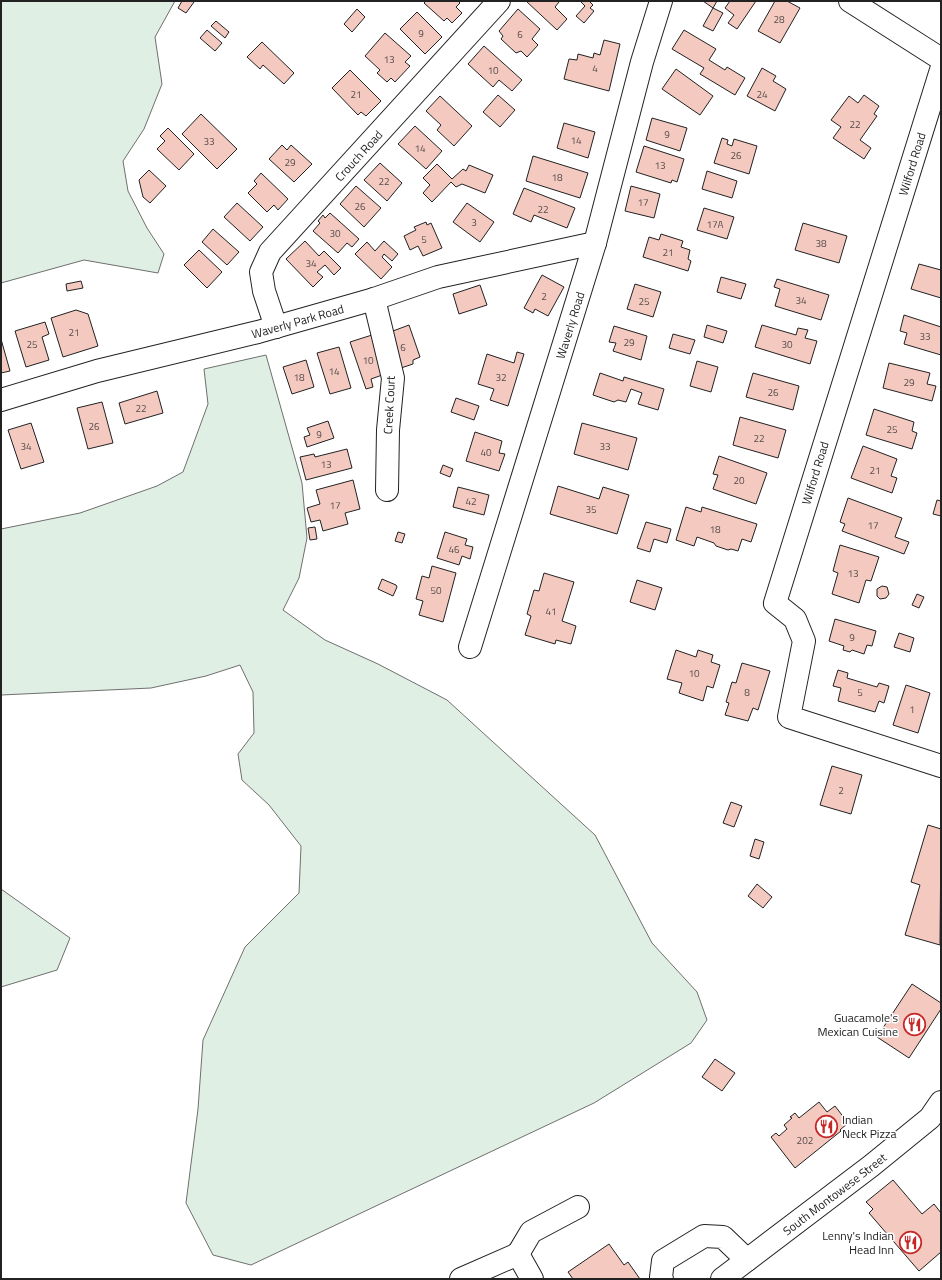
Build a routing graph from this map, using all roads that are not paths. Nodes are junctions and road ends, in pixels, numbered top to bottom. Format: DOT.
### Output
graph roads {
  1 [pos="499,1"];
  2 [pos="661,1"];
  3 [pos="850,1"];
  4 [pos="941,60"];
  5 [pos="941,70"];
  6 [pos="595,243"];
  7 [pos="374,299"];
  8 [pos="276,327"];
  9 [pos="1,400"];
  10 [pos="387,490"];
  11 [pos="470,647"];
  12 [pos="941,766"];
  13 [pos="936,1110"];
  14 [pos="578,1207"];
  15 [pos="518,1254"];
  16 [pos="747,1260"];
  17 [pos="461,1279"];
  18 [pos="532,1279"];
  19 [pos="662,1279"];
  20 [pos="722,1279"];
  1 -- 8 [label="street, Crouch Road"];
  2 -- 6 [label="street, Waverly Road"];
  3 -- 4 [label="street"];
  5 -- 12 [label="street, Wilford Road"];
  6 -- 7 [label="street, Waverly Park Road"];
  6 -- 11 [label="street, Waverly Road"];
  7 -- 8 [label="street, Waverly Park Road"];
  7 -- 10 [label="street, Creek Court"];
  8 -- 9 [label="street, Waverly Park Road"];
  13 -- 16 [label="street, South Montowese Street"];
  14 -- 15 [label="street"];
  15 -- 17 [label="street"];
  15 -- 18 [label="street"];
  16 -- 19 [label="street"];
  16 -- 20 [label="street, South Montowese Street"];
}
